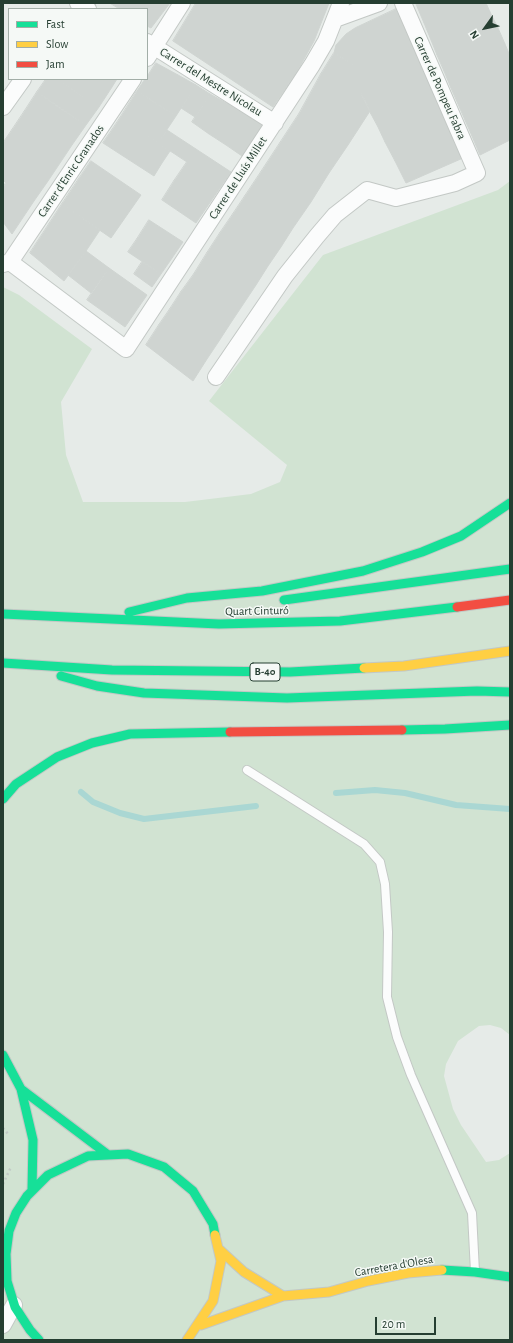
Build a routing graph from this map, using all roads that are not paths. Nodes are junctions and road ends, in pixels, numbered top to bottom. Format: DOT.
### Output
graph roads {
  1 [pos="77,3"];
  2 [pos="182,3"];
  3 [pos="341,3"];
  4 [pos="379,3"];
  5 [pos="403,3"];
  6 [pos="86,8"];
  7 [pos="335,19"];
  8 [pos="150,49"];
  9 [pos="22,80"];
  10 [pos="132,80"];
  11 [pos="3,107"];
  12 [pos="275,123"];
  13 [pos="6,263"];
  14 [pos="216,377"];
  15 [pos="510,503"];
  16 [pos="510,569"];
  17 [pos="510,600"];
  18 [pos="272,601"];
  19 [pos="3,614"];
  20 [pos="189,614"];
  21 [pos="98,619"];
  22 [pos="159,621"];
  23 [pos="510,651"];
  24 [pos="3,663"];
  25 [pos="19,664"];
  26 [pos="510,686"];
  27 [pos="477,691"];
  28 [pos="510,692"];
  29 [pos="510,725"];
  30 [pos="247,770"];
  31 [pos="3,799"];
  32 [pos="3,1055"];
  33 [pos="21,1089"];
  34 [pos="106,1154"];
  35 [pos="32,1190"];
  36 [pos="220,1250"];
  37 [pos="475,1272"];
  38 [pos="510,1277"];
  39 [pos="283,1296"];
  40 [pos="14,1305"];
  41 [pos="3,1325"];
  42 [pos="201,1325"];
  43 [pos="39,1340"];
  44 [pos="188,1340"];
  1 -- 6 [label="street"];
  2 -- 8 [label="street"];
  3 -- 7 [label="street, Carrer de Lluís Millet"];
  4 -- 7 [label="street"];
  5 -- 14 [label="street, Carrer de Pompeu Fabra"];
  7 -- 12 [label="street, Carrer de Lluís Millet"];
  8 -- 12 [label="street, Carrer del Mestre Nicolau"];
  9 -- 11 [label="street"];
  10 -- 13 [label="street, Carrer d'Enric Granados"];
  12 -- 13 [label="street, Carrer de Lluís Millet"];
  15 -- 21 [label="main road"];
  16 -- 18 [label="main road"];
  17 -- 22 [label="main road, Quart Cinturó"];
  19 -- 21 [label="main road, Quart Cinturó"];
  20 -- 22 [label="main road"];
  21 -- 22 [label="main road, Quart Cinturó"];
  23 -- 25 [label="main road, B-40"];
  24 -- 25 [label="main road, B-40"];
  25 -- 27 [label="main road"];
  26 -- 27 [label="main road"];
  27 -- 28 [label="main road"];
  29 -- 31 [label="main road"];
  30 -- 37 [label="lane"];
  32 -- 33 [label="main road"];
  33 -- 34 [label="main road"];
  33 -- 35 [label="main road"];
  34 -- 35 [label="main road"];
  34 -- 36 [label="main road"];
  35 -- 40 [label="main road"];
  36 -- 39 [label="main road"];
  36 -- 42 [label="main road"];
  37 -- 38 [label="main road, Carretera d'Olesa"];
  37 -- 39 [label="main road, Carretera d'Olesa"];
  39 -- 42 [label="main road, Carretera d'Olesa"];
  40 -- 41 [label="street"];
  40 -- 43 [label="main road"];
  42 -- 44 [label="main road"];
}
